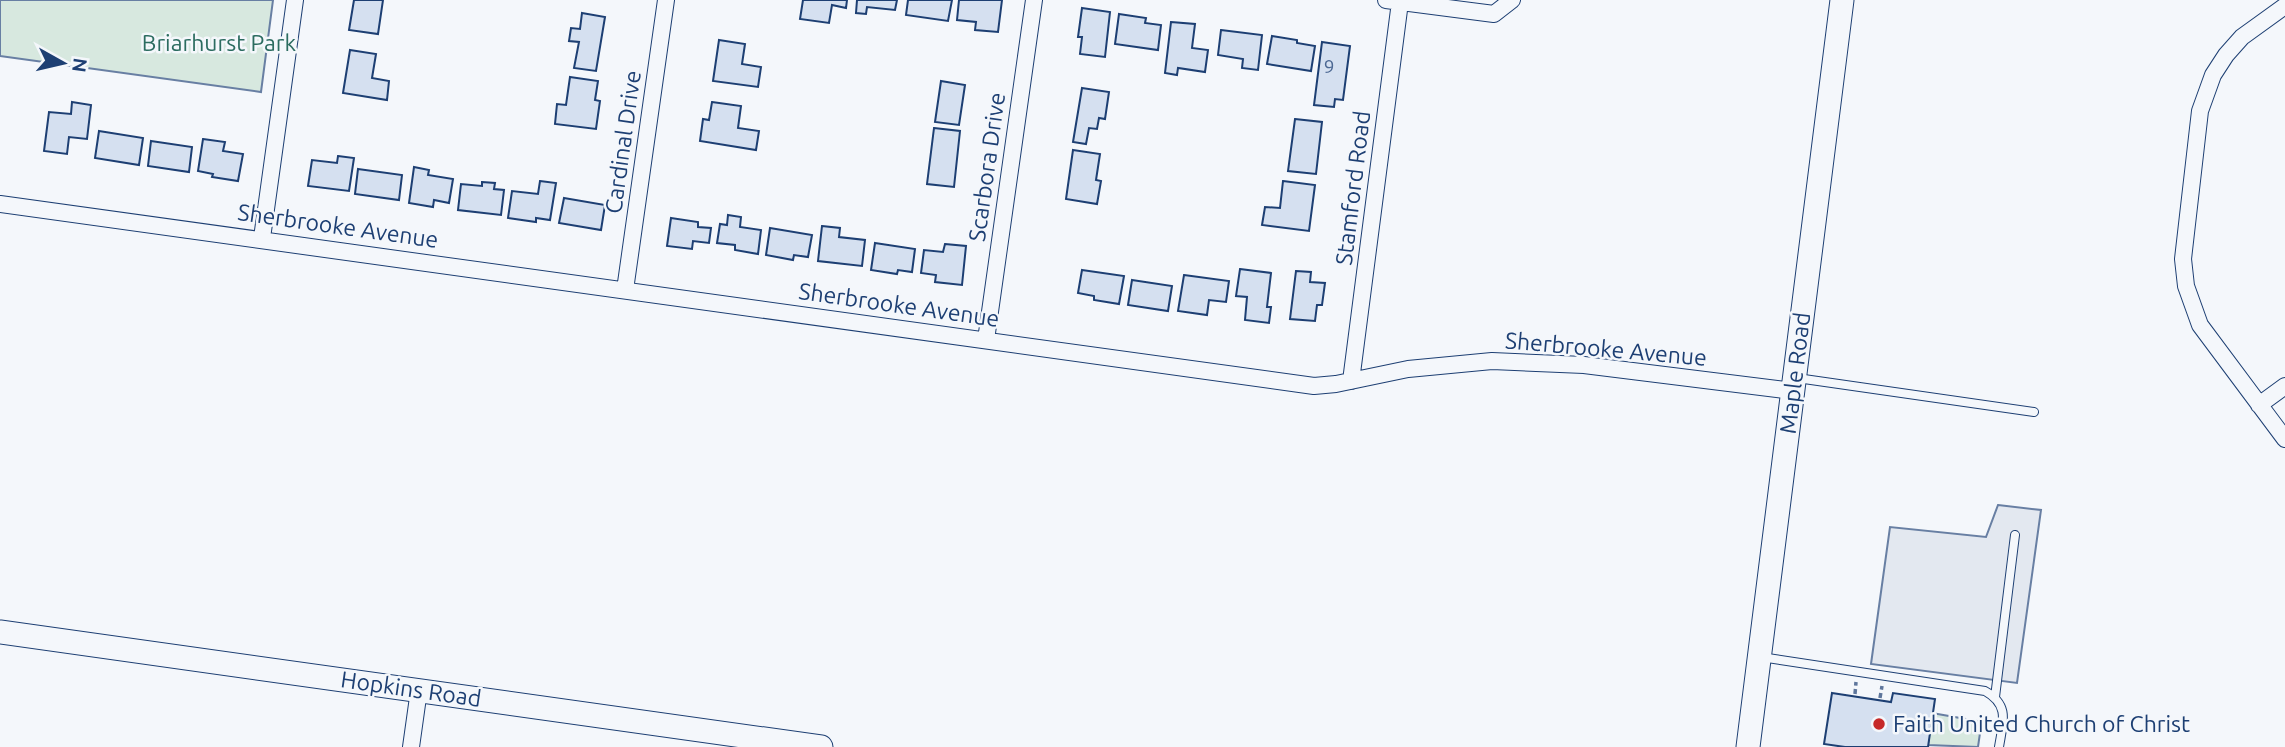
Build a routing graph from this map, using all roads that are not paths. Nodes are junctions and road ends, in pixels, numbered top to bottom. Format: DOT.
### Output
graph roads {
  1 [pos="295,0"];
  2 [pos="666,0"];
  3 [pos="1034,0"];
  4 [pos="1512,0"];
  5 [pos="1842,0"];
  6 [pos="1393,1"];
  7 [pos="2285,6"];
  8 [pos="0,204"];
  9 [pos="262,239"];
  10 [pos="625,290"];
  11 [pos="986,340"];
  12 [pos="1351,381"];
  13 [pos="1794,384"];
  14 [pos="2285,386"];
  15 [pos="2259,405"];
  16 [pos="2034,412"];
  17 [pos="2285,439"];
  18 [pos="2015,535"];
  19 [pos="0,632"];
  20 [pos="1760,657"];
  21 [pos="419,690"];
  22 [pos="1995,696"];
  23 [pos="411,747"];
  24 [pos="821,747"];
  25 [pos="1748,747"];
  26 [pos="1999,747"];
  1 -- 9 [label="street"];
  2 -- 10 [label="street, Cardinal Drive"];
  3 -- 11 [label="street, Scarbora Drive"];
  4 -- 6 [label="street"];
  5 -- 13 [label="street, Maple Road"];
  6 -- 12 [label="street, Stamford Road"];
  7 -- 15 [label="street"];
  8 -- 9 [label="street, Sherbrooke Avenue"];
  9 -- 10 [label="street, Sherbrooke Avenue"];
  10 -- 11 [label="street, Sherbrooke Avenue"];
  11 -- 12 [label="street, Sherbrooke Avenue"];
  12 -- 13 [label="street, Sherbrooke Avenue"];
  13 -- 16 [label="lane"];
  13 -- 20 [label="street, Maple Road"];
  14 -- 15 [label="street"];
  15 -- 17 [label="street"];
  18 -- 22 [label="lane"];
  19 -- 21 [label="street, Hopkins Road"];
  20 -- 22 [label="lane"];
  20 -- 25 [label="street, Maple Road"];
  21 -- 23 [label="street"];
  21 -- 24 [label="street, Hopkins Road"];
  22 -- 26 [label="lane"];
}
